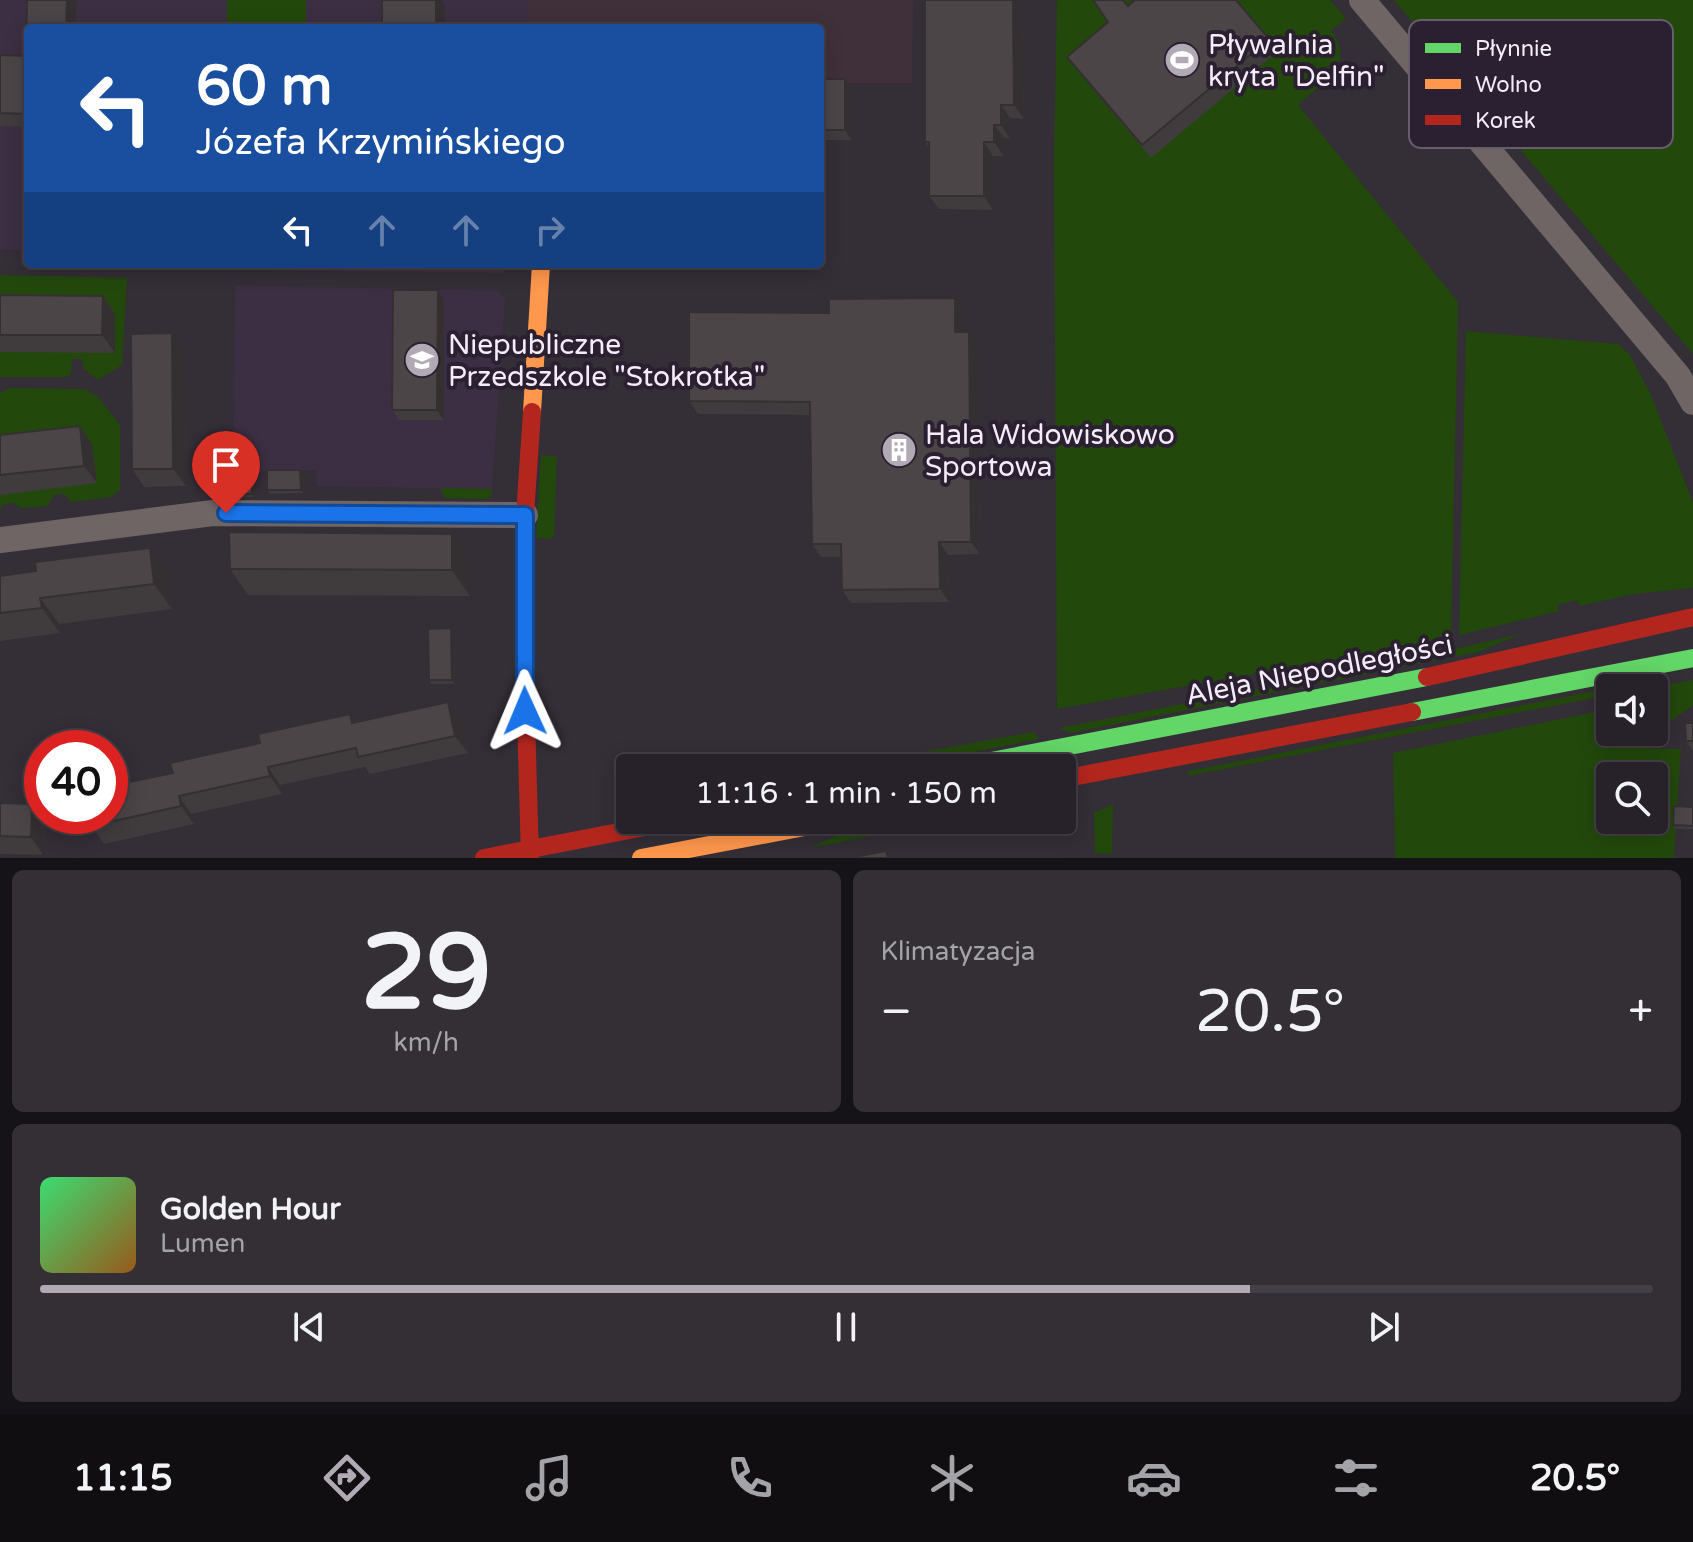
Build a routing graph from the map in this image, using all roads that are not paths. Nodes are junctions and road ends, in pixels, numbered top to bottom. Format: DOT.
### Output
graph roads {
  1 [pos="1362,0"];
  2 [pos="1409,56"];
  3 [pos="1486,148"];
  4 [pos="541,268"];
  5 [pos="1693,402"];
  6 [pos="525,515"];
  7 [pos="0,540"];
  8 [pos="1693,617"];
  9 [pos="1693,658"];
  10 [pos="1028,754"];
  11 [pos="1076,776"];
  12 [pos="617,834"];
  13 [pos="767,834"];
  14 [pos="529,853"];
  15 [pos="484,858"];
  16 [pos="641,858"];
  1 -- 2 [label="street"];
  3 -- 5 [label="street"];
  4 -- 6 [label="street"];
  6 -- 7 [label="street"];
  6 -- 14 [label="street"];
  8 -- 10 [label="street, Aleja Niepodległości"];
  9 -- 11 [label="street"];
  12 -- 14 [label="street"];
  13 -- 16 [label="street"];
  14 -- 15 [label="street"];
}
